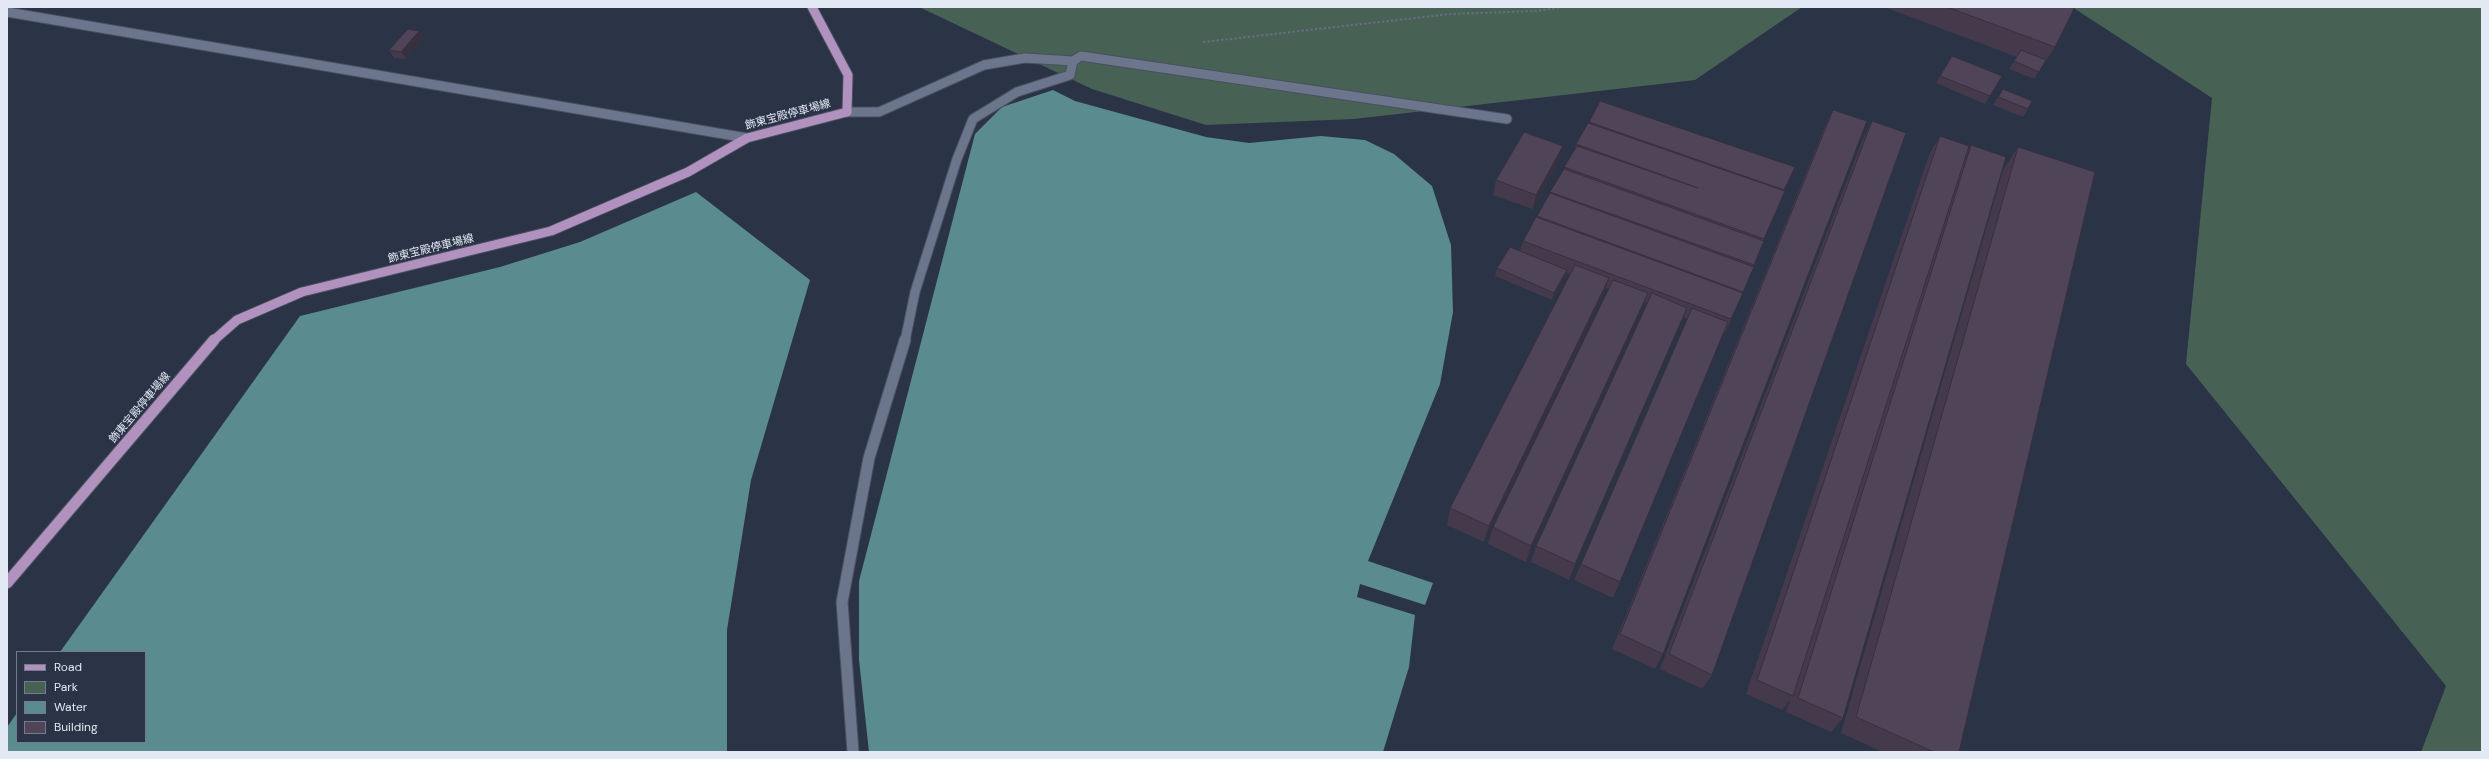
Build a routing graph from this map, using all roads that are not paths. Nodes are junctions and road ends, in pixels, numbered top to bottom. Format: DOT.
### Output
graph roads {
  1 [pos="812,7"];
  2 [pos="7,12"];
  3 [pos="1073,61"];
  4 [pos="847,112"];
  5 [pos="1507,119"];
  6 [pos="747,138"];
  7 [pos="7,583"];
  8 [pos="853,752"];
  1 -- 4 [label="main road, 飾東宝殿停車場線"];
  2 -- 6 [label="street"];
  3 -- 4 [label="street"];
  3 -- 5 [label="street"];
  3 -- 8 [label="street"];
  4 -- 6 [label="main road, 飾東宝殿停車場線"];
  6 -- 7 [label="main road, 飾東宝殿停車場線"];
}
